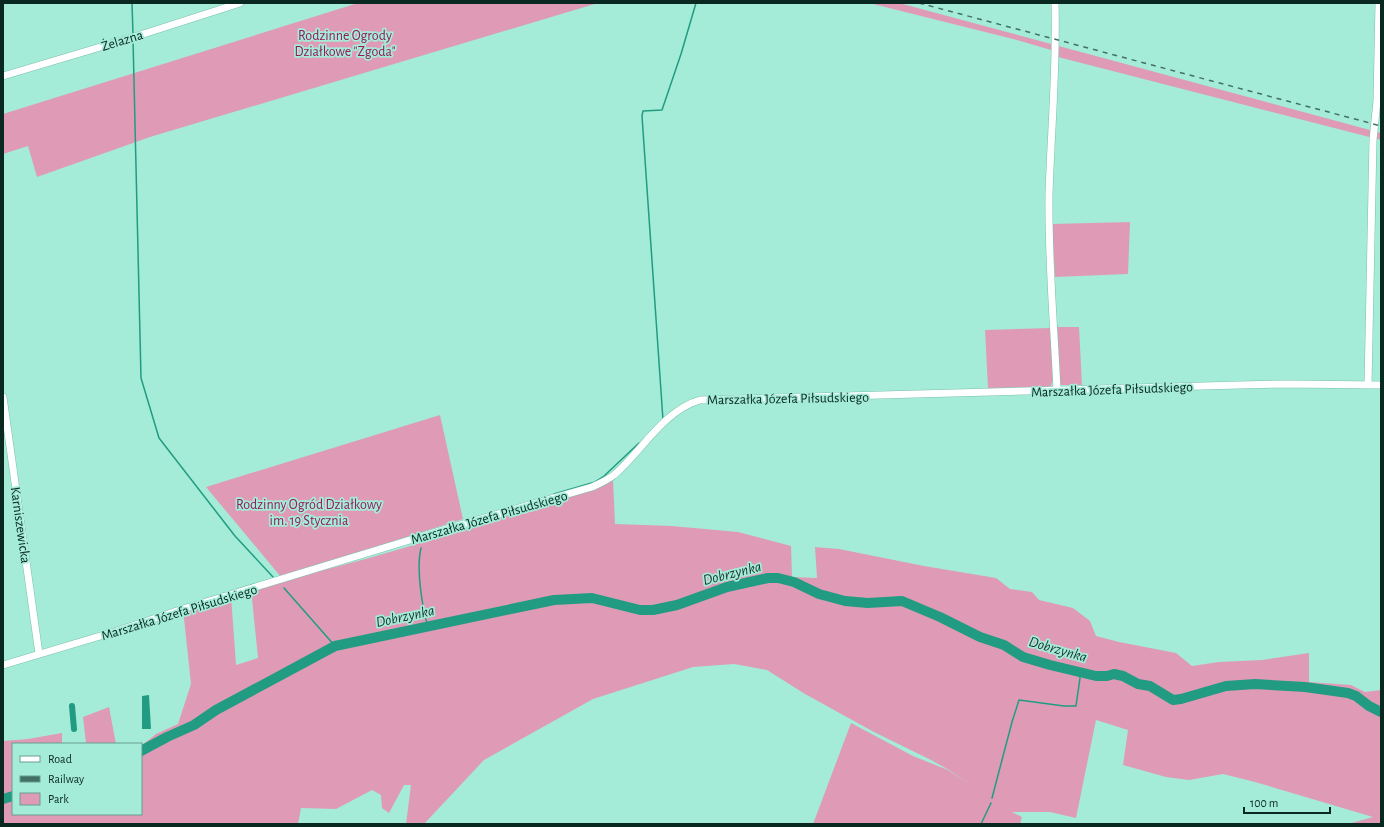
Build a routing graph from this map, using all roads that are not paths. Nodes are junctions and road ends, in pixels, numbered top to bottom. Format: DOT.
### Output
graph roads {
  1 [pos="240,3"];
  2 [pos="1055,3"];
  3 [pos="1380,3"];
  4 [pos="3,76"];
  5 [pos="1368,385"];
  6 [pos="1381,385"];
  7 [pos="1057,390"];
  8 [pos="3,397"];
  9 [pos="6,441"];
  10 [pos="39,654"];
  11 [pos="3,665"];
  1 -- 4 [label="street, Żelazna"];
  2 -- 7 [label="street"];
  3 -- 5 [label="street"];
  5 -- 6 [label="street, Marszałka Józefa Piłsudskiego"];
  5 -- 7 [label="street, Marszałka Józefa Piłsudskiego"];
  7 -- 10 [label="street, Marszałka Józefa Piłsudskiego"];
  8 -- 9 [label="street, Karniszewicka"];
  9 -- 10 [label="street, Karniszewicka"];
  10 -- 11 [label="street, Marszałka Józefa Piłsudskiego"];
}
